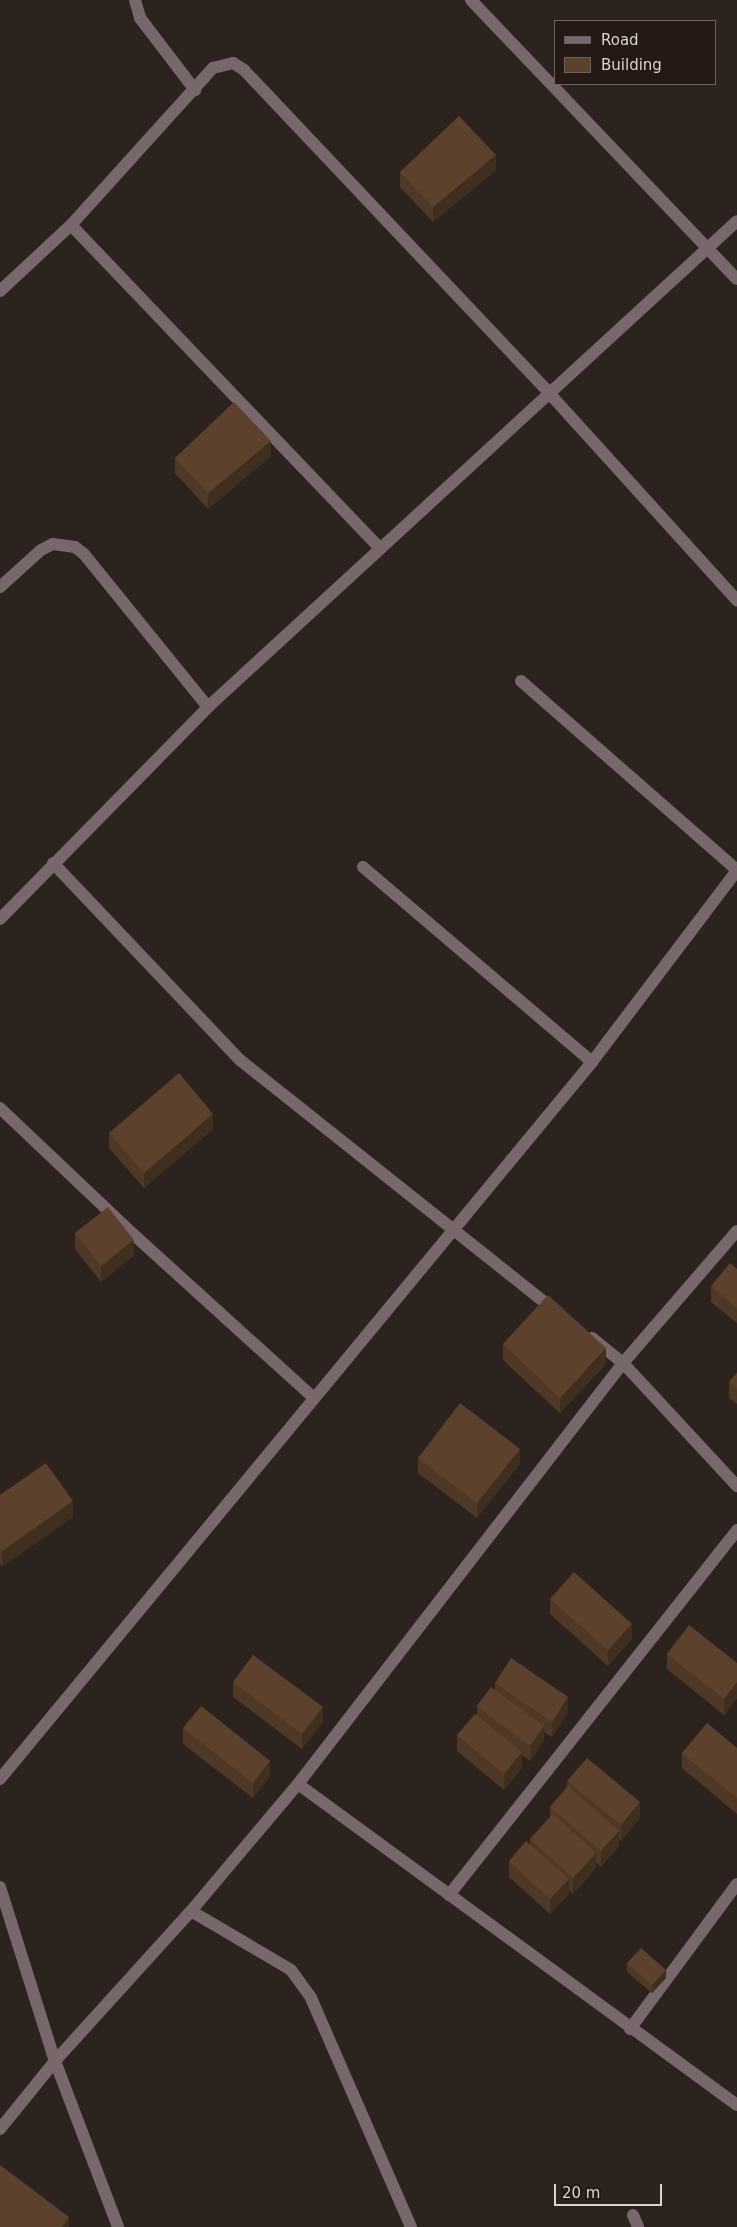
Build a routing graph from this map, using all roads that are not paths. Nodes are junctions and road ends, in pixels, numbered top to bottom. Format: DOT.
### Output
graph roads {
  1 [pos="136,0"];
  2 [pos="470,0"];
  3 [pos="195,90"];
  4 [pos="737,221"];
  5 [pos="71,224"];
  6 [pos="708,248"];
  7 [pos="737,279"];
  8 [pos="0,291"];
  9 [pos="549,393"];
  10 [pos="380,548"];
  11 [pos="0,588"];
  12 [pos="737,600"];
  13 [pos="521,681"];
  14 [pos="208,707"];
  15 [pos="53,863"];
  16 [pos="363,867"];
  17 [pos="737,870"];
  18 [pos="0,919"];
  19 [pos="592,1062"];
  20 [pos="0,1108"];
  21 [pos="452,1230"];
  22 [pos="737,1231"];
  23 [pos="569,1320"];
  24 [pos="584,1333"];
  25 [pos="623,1363"];
  26 [pos="314,1398"];
  27 [pos="737,1486"];
  28 [pos="737,1530"];
  29 [pos="0,1779"];
  30 [pos="298,1784"];
  31 [pos="737,1884"];
  32 [pos="0,1887"];
  33 [pos="449,1896"];
  34 [pos="191,1911"];
  35 [pos="630,2029"];
  36 [pos="55,2061"];
  37 [pos="737,2105"];
  38 [pos="0,2129"];
  39 [pos="118,2227"];
  40 [pos="411,2227"];
  1 -- 3 [label="street"];
  2 -- 6 [label="street"];
  3 -- 5 [label="street"];
  3 -- 9 [label="street"];
  4 -- 6 [label="street"];
  5 -- 8 [label="street"];
  5 -- 10 [label="street"];
  6 -- 7 [label="street"];
  6 -- 9 [label="street"];
  9 -- 10 [label="street"];
  9 -- 12 [label="street"];
  10 -- 14 [label="street"];
  11 -- 14 [label="street"];
  13 -- 17 [label="street"];
  14 -- 15 [label="street"];
  15 -- 18 [label="street"];
  15 -- 21 [label="street"];
  16 -- 19 [label="street"];
  17 -- 19 [label="street"];
  19 -- 21 [label="street"];
  20 -- 26 [label="street"];
  21 -- 23 [label="street"];
  21 -- 26 [label="street"];
  22 -- 25 [label="street"];
  24 -- 25 [label="street"];
  25 -- 27 [label="street"];
  25 -- 30 [label="street"];
  26 -- 29 [label="street"];
  28 -- 33 [label="street"];
  30 -- 33 [label="street"];
  30 -- 34 [label="street"];
  31 -- 35 [label="street"];
  32 -- 36 [label="street"];
  33 -- 35 [label="street"];
  34 -- 36 [label="street"];
  34 -- 40 [label="street"];
  35 -- 37 [label="street"];
  36 -- 38 [label="street"];
  36 -- 39 [label="street"];
}
